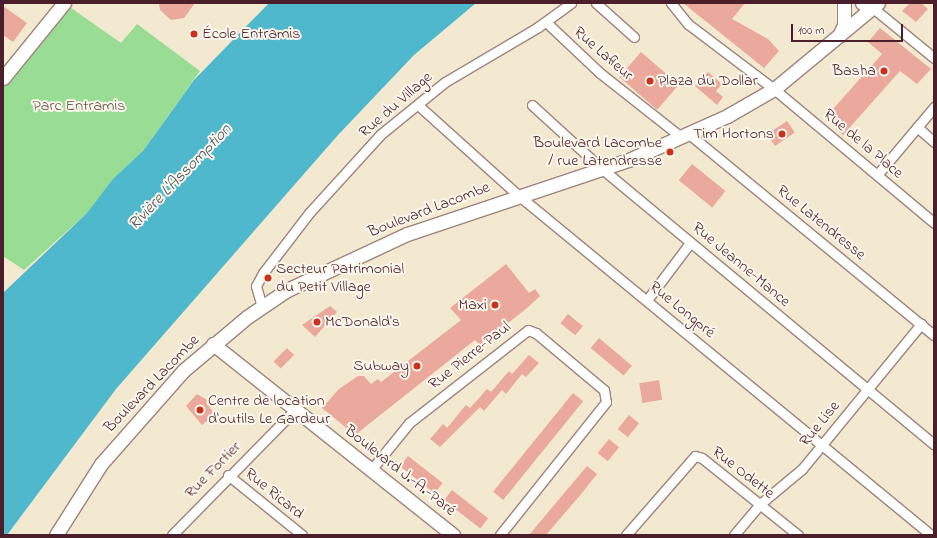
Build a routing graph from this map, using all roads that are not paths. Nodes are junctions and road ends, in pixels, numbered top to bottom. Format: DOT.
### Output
graph roads {
  1 [pos="64,3"];
  2 [pos="571,3"];
  3 [pos="596,3"];
  4 [pos="671,3"];
  5 [pos="844,3"];
  6 [pos="871,4"];
  7 [pos="546,22"];
  8 [pos="634,37"];
  9 [pos="838,38"];
  10 [pos="934,58"];
  11 [pos="3,78"];
  12 [pos="774,89"];
  13 [pos="418,105"];
  14 [pos="532,105"];
  15 [pos="934,107"];
  16 [pos="917,127"];
  17 [pos="685,135"];
  18 [pos="934,142"];
  19 [pos="601,168"];
  20 [pos="876,175"];
  21 [pos="518,196"];
  22 [pos="934,223"];
  23 [pos="690,243"];
  24 [pos="646,300"];
  25 [pos="262,308"];
  26 [pos="921,324"];
  27 [pos="934,335"];
  28 [pos="213,344"];
  29 [pos="867,390"];
  30 [pos="295,410"];
  31 [pos="822,444"];
  32 [pos="934,444"];
  33 [pos="371,470"];
  34 [pos="228,475"];
  35 [pos="760,504"];
  36 [pos="290,532"];
  37 [pos="56,535"];
  38 [pos="172,535"];
  39 [pos="302,535"];
  40 [pos="453,535"];
  41 [pos="500,535"];
  42 [pos="626,535"];
  43 [pos="734,535"];
  44 [pos="798,535"];
  45 [pos="931,535"];
  1 -- 11 [label="main road"];
  2 -- 7 [label="street, Rue du Village"];
  3 -- 8 [label="street"];
  4 -- 12 [label="street, Rue de la Place"];
  5 -- 9 [label="main road"];
  6 -- 9 [label="main road, Boulevard Lacombe"];
  6 -- 10 [label="street"];
  7 -- 13 [label="street, Rue du Village"];
  7 -- 17 [label="street, Rue Lafleur"];
  9 -- 12 [label="main road, Boulevard Lacombe"];
  12 -- 17 [label="main road, Boulevard Lacombe"];
  12 -- 20 [label="street, Rue de la Place"];
  13 -- 21 [label="street, Rue Longpré"];
  13 -- 25 [label="street, Rue du Village"];
  14 -- 19 [label="street, Rue Jeanne-Mance"];
  15 -- 16 [label="street"];
  16 -- 18 [label="street"];
  16 -- 20 [label="street"];
  17 -- 19 [label="main road, Boulevard Lacombe"];
  17 -- 26 [label="street, Rue Latendresse"];
  19 -- 21 [label="main road, Boulevard Lacombe"];
  19 -- 23 [label="street, Rue Jeanne-Mance"];
  20 -- 22 [label="street, Rue de la Place"];
  21 -- 24 [label="street, Rue Longpré"];
  21 -- 25 [label="main road, Boulevard Lacombe"];
  23 -- 24 [label="street"];
  23 -- 29 [label="street, Rue Jeanne-Mance"];
  24 -- 31 [label="street, Rue Longpré"];
  25 -- 28 [label="main road, Boulevard Lacombe"];
  26 -- 27 [label="street, Rue Latendresse"];
  26 -- 29 [label="street, Rue Lise"];
  28 -- 30 [label="main road, Boulevard J.-A.-Paré"];
  28 -- 37 [label="main road, Boulevard Lacombe"];
  29 -- 31 [label="street, Rue Lise"];
  29 -- 32 [label="street, Rue Jeanne-Mance"];
  30 -- 33 [label="main road, Boulevard J.-A.-Paré"];
  30 -- 34 [label="street, Rue Fortier"];
  31 -- 35 [label="street, Rue Lise"];
  31 -- 45 [label="street, Rue Longpré"];
  33 -- 40 [label="main road, Boulevard J.-A.-Paré"];
  33 -- 41 [label="street, Rue Pierre-Paul"];
  34 -- 36 [label="street, Rue Ricard"];
  34 -- 38 [label="street, Rue Fortier"];
  35 -- 42 [label="street, Rue Odette"];
  35 -- 43 [label="street, Rue Lise"];
  35 -- 44 [label="street, Rue Odette"];
  36 -- 39 [label="street, Rue Ricard"];
}
